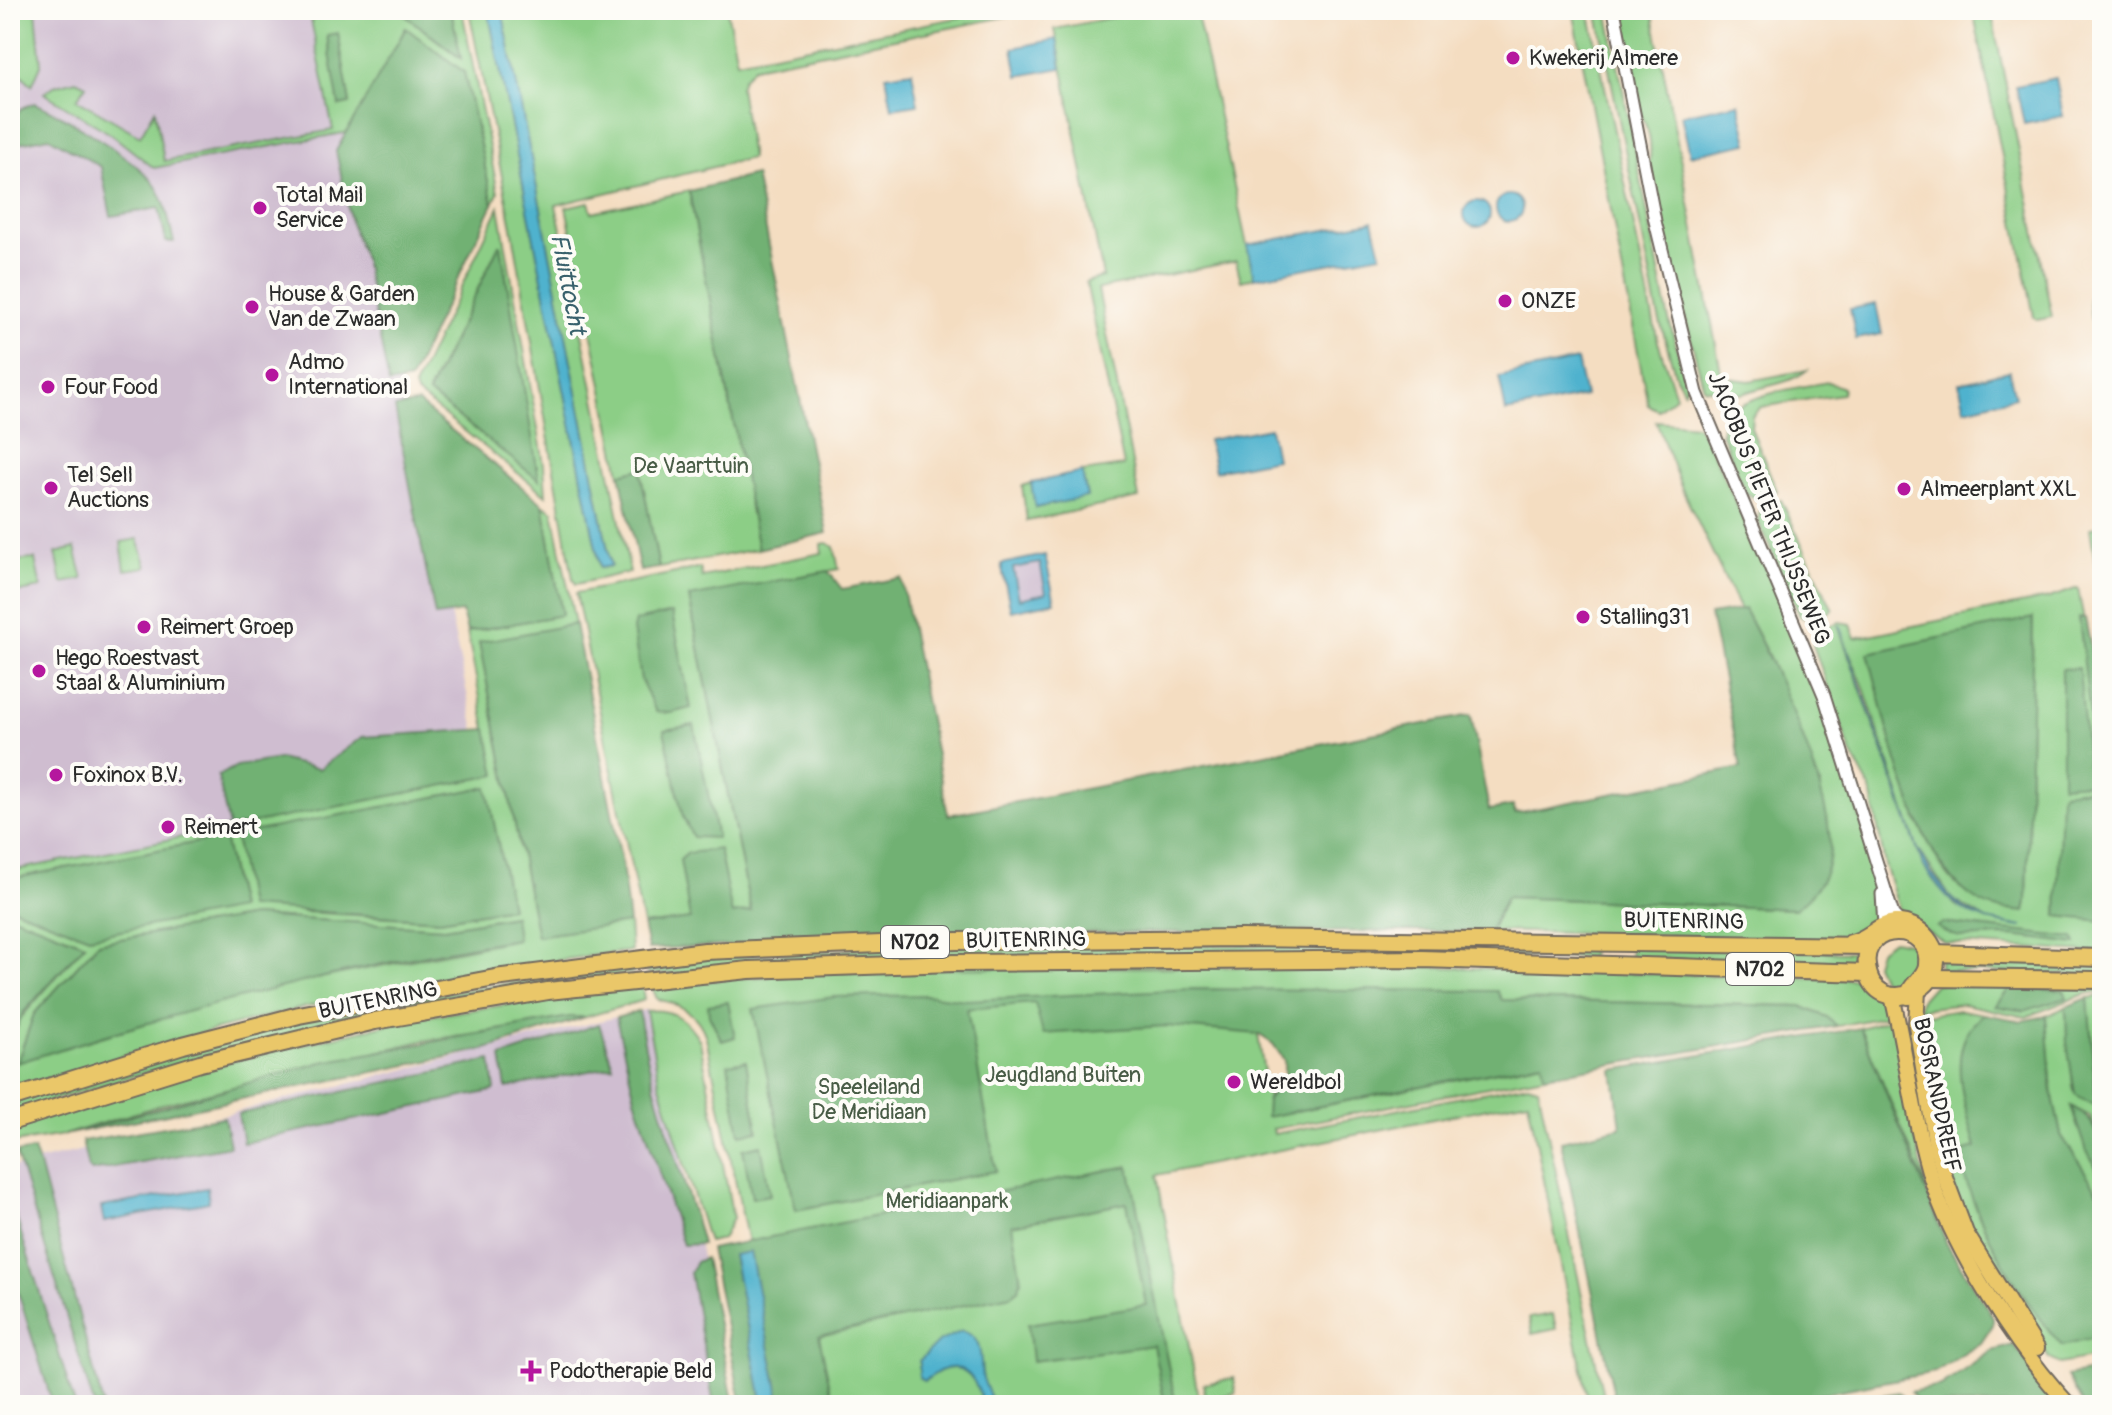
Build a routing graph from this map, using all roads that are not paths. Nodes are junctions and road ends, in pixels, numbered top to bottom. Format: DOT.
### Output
graph roads {
  1 [pos="1614,10"];
  2 [pos="1881,933"];
  3 [pos="1930,948"];
  4 [pos="2102,958"];
  5 [pos="1868,973"];
  6 [pos="1930,978"];
  7 [pos="2102,980"];
  8 [pos="1906,994"];
  9 [pos="10,1099"];
  10 [pos="10,1122"];
  11 [pos="2069,1405"];
  12 [pos="2076,1405"];
  1 -- 2 [label="street, JACOBUS PIETER THIJSSEWEG"];
  2 -- 3 [label="highway"];
  2 -- 5 [label="highway"];
  2 -- 9 [label="highway, BUITENRING / N702"];
  3 -- 4 [label="highway"];
  3 -- 6 [label="highway"];
  3 -- 8 [label="highway"];
  5 -- 8 [label="highway"];
  5 -- 10 [label="highway, BUITENRING / N702"];
  6 -- 7 [label="highway"];
  6 -- 8 [label="highway"];
  8 -- 11 [label="main road, BOSRANDDREEF"];
  8 -- 12 [label="main road, BOSRANDDREEF"];
}
